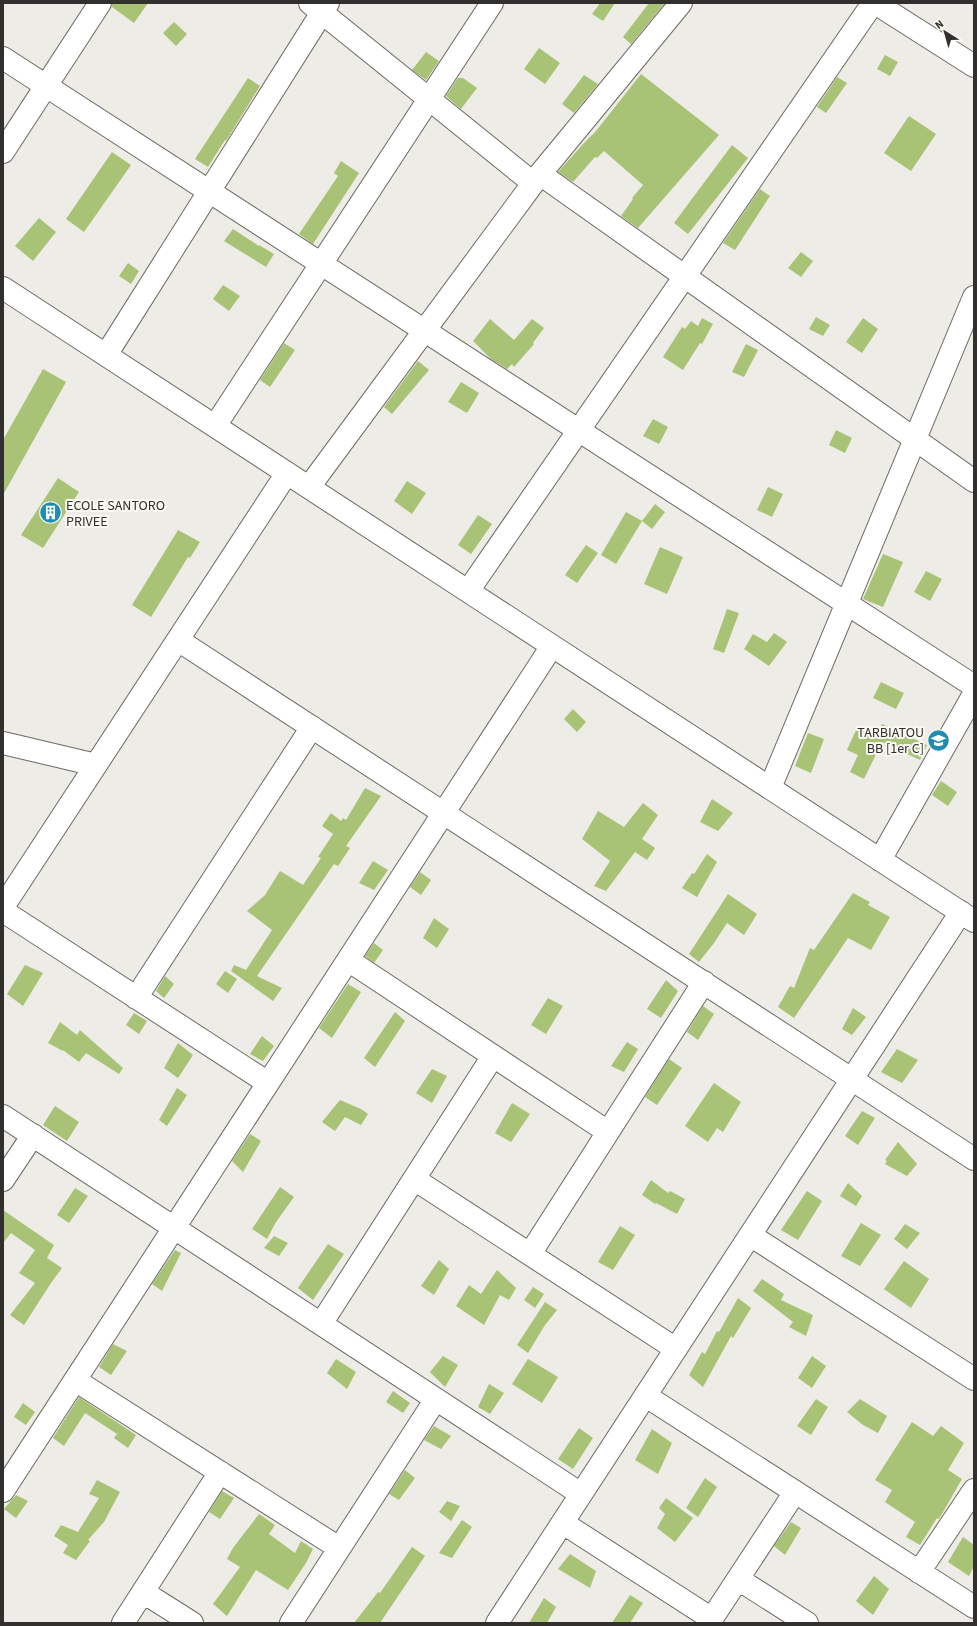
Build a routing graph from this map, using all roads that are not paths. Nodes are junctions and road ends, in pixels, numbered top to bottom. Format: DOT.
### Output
graph roads {
  1 [pos="100,3"];
  2 [pos="492,3"];
  3 [pos="681,3"];
  4 [pos="874,3"];
  5 [pos="320,6"];
  6 [pos="3,58"];
  7 [pos="974,66"];
  8 [pos="46,86"];
  9 [pos="429,99"];
  10 [pos="3,152"];
  11 [pos="536,179"];
  12 [pos="210,191"];
  13 [pos="321,263"];
  14 [pos="684,277"];
  15 [pos="3,288"];
  16 [pos="974,297"];
  17 [pos="425,330"];
  18 [pos="106,355"];
  19 [pos="215,426"];
  20 [pos="579,430"];
  21 [pos="915,439"];
  22 [pos="287,473"];
  23 [pos="974,481"];
  24 [pos="309,488"];
  25 [pos="468,591"];
  26 [pos="847,603"];
  27 [pos="178,640"];
  28 [pos="552,646"];
  29 [pos="974,686"];
  30 [pos="974,694"];
  31 [pos="312,727"];
  32 [pos="3,743"];
  33 [pos="96,765"];
  34 [pos="770,788"];
  35 [pos="443,813"];
  36 [pos="880,860"];
  37 [pos="3,907"];
  38 [pos="3,912"];
  39 [pos="967,917"];
  40 [pos="348,960"];
  41 [pos="704,982"];
  42 [pos="136,998"];
  43 [pos="493,1056"];
  44 [pos="852,1079"];
  45 [pos="268,1083"];
  46 [pos="3,1116"];
  47 [pos="608,1132"];
  48 [pos="33,1135"];
  49 [pos="974,1159"];
  50 [pos="414,1178"];
  51 [pos="3,1180"];
  52 [pos="174,1228"];
  53 [pos="750,1235"];
  54 [pos="530,1254"];
  55 [pos="321,1324"];
  56 [pos="676,1349"];
  57 [pos="974,1379"];
  58 [pos="75,1380"];
  59 [pos="646,1396"];
  60 [pos="436,1399"];
  61 [pos="220,1472"];
  62 [pos="974,1490"];
  63 [pos="3,1491"];
  64 [pos="795,1492"];
  65 [pos="581,1494"];
  66 [pos="563,1523"];
  67 [pos="339,1548"];
  68 [pos="919,1572"];
  69 [pos="738,1579"];
  70 [pos="143,1592"];
  71 [pos="974,1607"];
  72 [pos="710,1621"];
  73 [pos="123,1623"];
  74 [pos="192,1623"];
  75 [pos="291,1623"];
  76 [pos="498,1623"];
  77 [pos="807,1623"];
  1 -- 8 [label="street"];
  2 -- 9 [label="street"];
  3 -- 11 [label="street"];
  4 -- 7 [label="street"];
  4 -- 14 [label="street"];
  5 -- 9 [label="street"];
  5 -- 12 [label="street"];
  6 -- 8 [label="street"];
  8 -- 10 [label="street"];
  8 -- 12 [label="street"];
  9 -- 11 [label="street"];
  9 -- 13 [label="street"];
  11 -- 14 [label="street"];
  11 -- 17 [label="street"];
  12 -- 13 [label="street"];
  12 -- 18 [label="street"];
  13 -- 17 [label="street"];
  13 -- 19 [label="street"];
  14 -- 20 [label="street"];
  14 -- 21 [label="street"];
  15 -- 18 [label="street"];
  16 -- 21 [label="street"];
  17 -- 20 [label="street"];
  17 -- 24 [label="street"];
  18 -- 19 [label="street"];
  19 -- 22 [label="street"];
  20 -- 25 [label="street"];
  20 -- 26 [label="street"];
  21 -- 23 [label="street"];
  21 -- 26 [label="street"];
  22 -- 24 [label="street"];
  22 -- 27 [label="street"];
  24 -- 25 [label="street"];
  25 -- 28 [label="street"];
  26 -- 29 [label="street"];
  26 -- 34 [label="street"];
  27 -- 31 [label="street"];
  27 -- 33 [label="street"];
  28 -- 34 [label="street"];
  28 -- 35 [label="street"];
  30 -- 36 [label="street"];
  31 -- 35 [label="street"];
  31 -- 42 [label="street"];
  32 -- 33 [label="street"];
  33 -- 37 [label="street"];
  34 -- 36 [label="street"];
  35 -- 40 [label="street"];
  35 -- 41 [label="street"];
  36 -- 39 [label="street"];
  38 -- 42 [label="street"];
  39 -- 44 [label="street"];
  40 -- 43 [label="street"];
  40 -- 45 [label="street"];
  41 -- 44 [label="street"];
  41 -- 47 [label="street"];
  42 -- 45 [label="street"];
  43 -- 47 [label="street"];
  43 -- 50 [label="street"];
  44 -- 49 [label="street"];
  44 -- 53 [label="street"];
  45 -- 52 [label="street"];
  46 -- 48 [label="street"];
  47 -- 54 [label="street"];
  48 -- 51 [label="street"];
  48 -- 52 [label="street"];
  50 -- 54 [label="street"];
  50 -- 55 [label="street"];
  52 -- 55 [label="street"];
  52 -- 58 [label="street"];
  53 -- 56 [label="street"];
  53 -- 57 [label="street"];
  54 -- 56 [label="street"];
  55 -- 60 [label="street"];
  56 -- 59 [label="street"];
  58 -- 61 [label="street"];
  58 -- 63 [label="street"];
  59 -- 64 [label="street"];
  59 -- 65 [label="street"];
  60 -- 65 [label="street"];
  60 -- 67 [label="street"];
  61 -- 67 [label="street"];
  61 -- 70 [label="street"];
  62 -- 68 [label="street"];
  64 -- 68 [label="street"];
  64 -- 69 [label="street"];
  65 -- 66 [label="street"];
  66 -- 72 [label="street"];
  66 -- 76 [label="street"];
  67 -- 75 [label="street"];
  68 -- 71 [label="street"];
  69 -- 72 [label="street"];
  69 -- 77 [label="street"];
  70 -- 73 [label="street"];
  70 -- 74 [label="street"];
}
